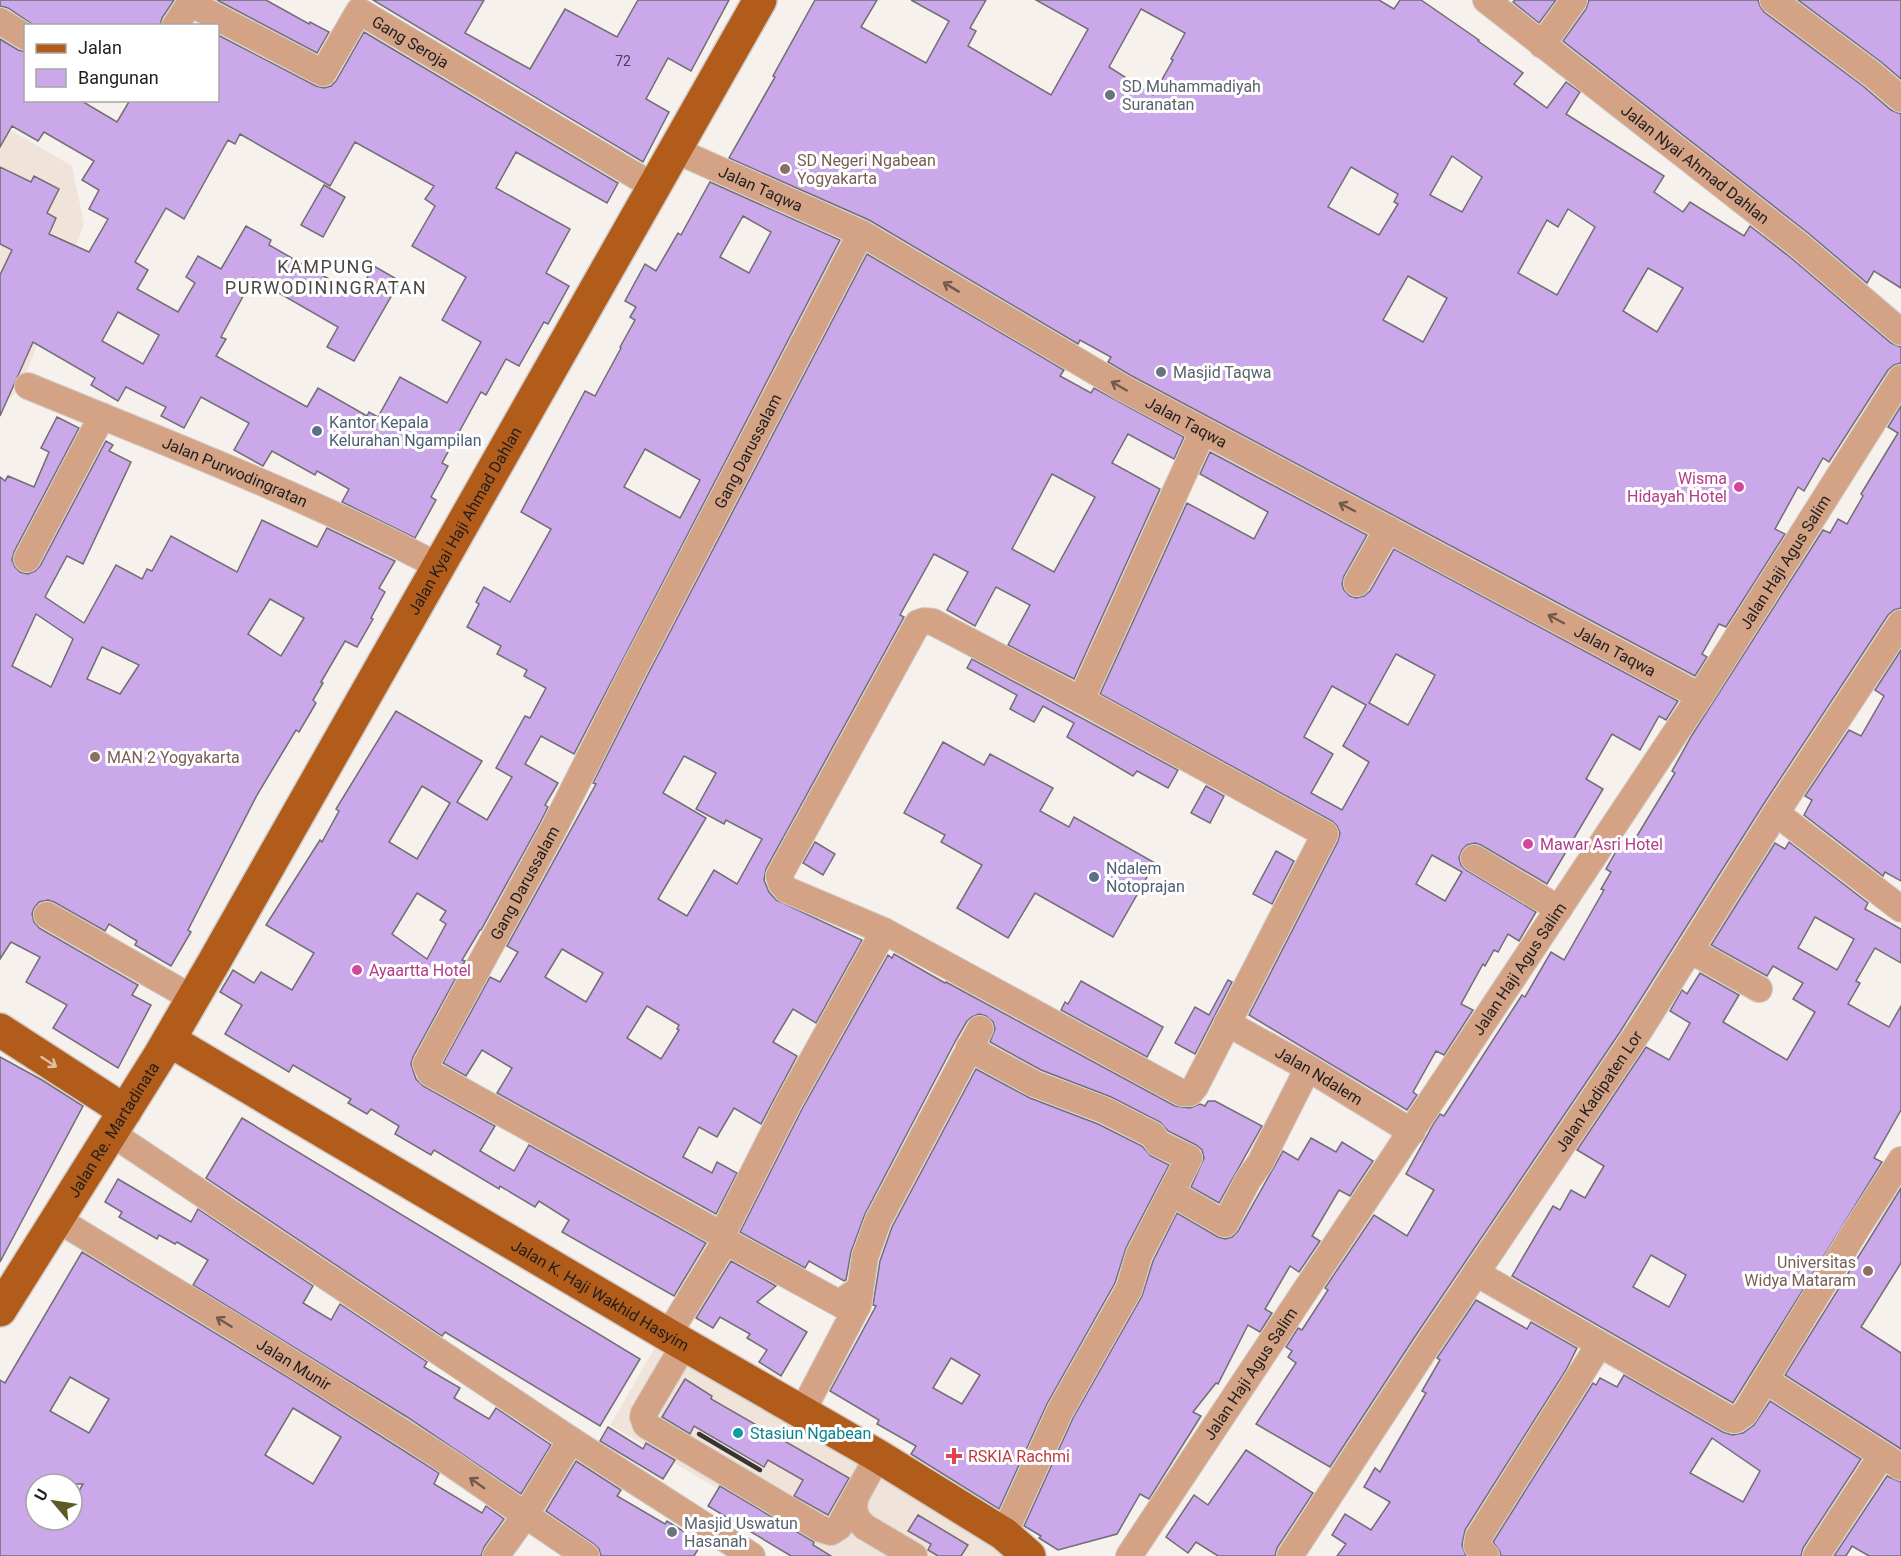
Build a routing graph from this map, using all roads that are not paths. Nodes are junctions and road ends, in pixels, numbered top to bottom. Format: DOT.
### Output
graph roads {
  1 [pos="760,0"];
  2 [pos="1486,0"];
  3 [pos="1574,0"];
  4 [pos="1773,0"];
  5 [pos="191,1"];
  6 [pos="0,21"];
  7 [pos="176,24"];
  8 [pos="24,36"];
  9 [pos="1542,45"];
  10 [pos="1901,99"];
  11 [pos="675,150"];
  12 [pos="653,186"];
  13 [pos="861,233"];
  14 [pos="1901,332"];
  15 [pos="1901,378"];
  16 [pos="28,386"];
  17 [pos="102,416"];
  18 [pos="1203,431"];
  19 [pos="1388,529"];
  20 [pos="27,559"];
  21 [pos="438,566"];
  22 [pos="1357,583"];
  23 [pos="1901,623"];
  24 [pos="1700,696"];
  25 [pos="1081,700"];
  26 [pos="1776,813"];
  27 [pos="1474,858"];
  28 [pos="1559,909"];
  29 [pos="1901,909"];
  30 [pos="47,915"];
  31 [pos="884,932"];
  32 [pos="1690,950"];
  33 [pos="1759,989"];
  34 [pos="192,998"];
  35 [pos="1227,1023"];
  36 [pos="0,1030"];
  37 [pos="169,1040"];
  38 [pos="1308,1068"];
  39 [pos="118,1122"];
  40 [pos="1412,1132"];
  41 [pos="1901,1161"];
  42 [pos="1172,1193"];
  43 [pos="57,1219"];
  44 [pos="724,1238"];
  45 [pos="1476,1273"];
  46 [pos="859,1297"];
  47 [pos="0,1310"];
  48 [pos="676,1340"];
  49 [pos="1599,1345"];
  50 [pos="1765,1380"];
  51 [pos="802,1412"];
  52 [pos="571,1440"];
  53 [pos="878,1456"];
  54 [pos="1892,1461"];
  55 [pos="855,1498"];
  56 [pos="525,1516"];
  57 [pos="1004,1534"];
  58 [pos="496,1556"];
  59 [pos="586,1556"];
  60 [pos="752,1556"];
  61 [pos="914,1556"];
  62 [pos="1029,1556"];
  63 [pos="1129,1556"];
  64 [pos="1290,1556"];
  65 [pos="1486,1556"];
  66 [pos="1816,1556"];
  1 -- 11 [label="main road, Jalan Kyai Haji Ahmad Dahlan"];
  2 -- 9 [label="street, Jalan Nyai Ahmad Dahlan"];
  3 -- 9 [label="street"];
  4 -- 10 [label="street"];
  5 -- 7 [label="street"];
  5 -- 12 [label="street, Gang Seroja"];
  6 -- 8 [label="street"];
  9 -- 14 [label="street, Jalan Nyai Ahmad Dahlan"];
  11 -- 12 [label="main road, Jalan Kyai Haji Ahmad Dahlan"];
  11 -- 13 [label="street, Jalan Taqwa"];
  12 -- 21 [label="main road, Jalan Kyai Haji Ahmad Dahlan"];
  18 -- 13 [label="street, Jalan Taqwa, one-way"];
  13 -- 44 [label="street, Gang Darussalam"];
  15 -- 24 [label="street, Jalan Haji Agus Salim"];
  16 -- 17 [label="street, Jalan Purwodingratan"];
  17 -- 20 [label="street"];
  17 -- 21 [label="street, Jalan Purwodingratan"];
  19 -- 18 [label="street, Jalan Taqwa, one-way"];
  18 -- 25 [label="street"];
  19 -- 22 [label="street"];
  24 -- 19 [label="street, Jalan Taqwa, one-way"];
  21 -- 34 [label="main road, Jalan Kyai Haji Ahmad Dahlan"];
  23 -- 26 [label="street, Jalan Kadipaten Lor"];
  24 -- 28 [label="street, Jalan Haji Agus Salim"];
  25 -- 31 [label="street"];
  25 -- 35 [label="street"];
  26 -- 29 [label="street"];
  26 -- 32 [label="street, Jalan Kadipaten Lor"];
  27 -- 28 [label="street"];
  28 -- 40 [label="street, Jalan Haji Agus Salim"];
  30 -- 34 [label="street"];
  31 -- 35 [label="street"];
  31 -- 44 [label="street"];
  32 -- 33 [label="street"];
  32 -- 45 [label="street, Jalan Kadipaten Lor"];
  34 -- 37 [label="main road, Jalan Kyai Haji Ahmad Dahlan"];
  35 -- 38 [label="street, Jalan Ndalem"];
  36 -- 39 [label="main road, one-way"];
  37 -- 39 [label="main road, Jalan Re. Martadinata"];
  37 -- 48 [label="main road, Jalan K. Haji Wakhid Hasyim"];
  38 -- 40 [label="street, Jalan Ndalem"];
  38 -- 42 [label="street"];
  39 -- 43 [label="main road, Jalan Re. Martadinata"];
  39 -- 52 [label="street"];
  40 -- 63 [label="street, Jalan Haji Agus Salim"];
  41 -- 50 [label="street"];
  42 -- 46 [label="street"];
  42 -- 57 [label="street"];
  43 -- 47 [label="main road, Jalan Re. Martadinata"];
  56 -- 43 [label="street, Jalan Munir, one-way"];
  44 -- 46 [label="street, Gang Darussalam"];
  44 -- 48 [label="street"];
  45 -- 49 [label="street"];
  45 -- 64 [label="street, Jalan Kadipaten Lor"];
  46 -- 51 [label="street"];
  48 -- 51 [label="main road, Jalan K. Haji Wakhid Hasyim"];
  48 -- 55 [label="street"];
  49 -- 50 [label="street"];
  49 -- 65 [label="street"];
  50 -- 54 [label="street"];
  51 -- 53 [label="main road, Jalan K. Haji Wakhid Hasyim"];
  52 -- 56 [label="street"];
  52 -- 60 [label="street"];
  53 -- 55 [label="street"];
  53 -- 57 [label="main road, Jalan K. Haji Wakhid Hasyim"];
  54 -- 66 [label="street"];
  55 -- 61 [label="street"];
  56 -- 58 [label="street"];
  56 -- 59 [label="street, Jalan Munir"];
  57 -- 62 [label="main road, Jalan K. Haji Wakhid Hasyim"];
}
